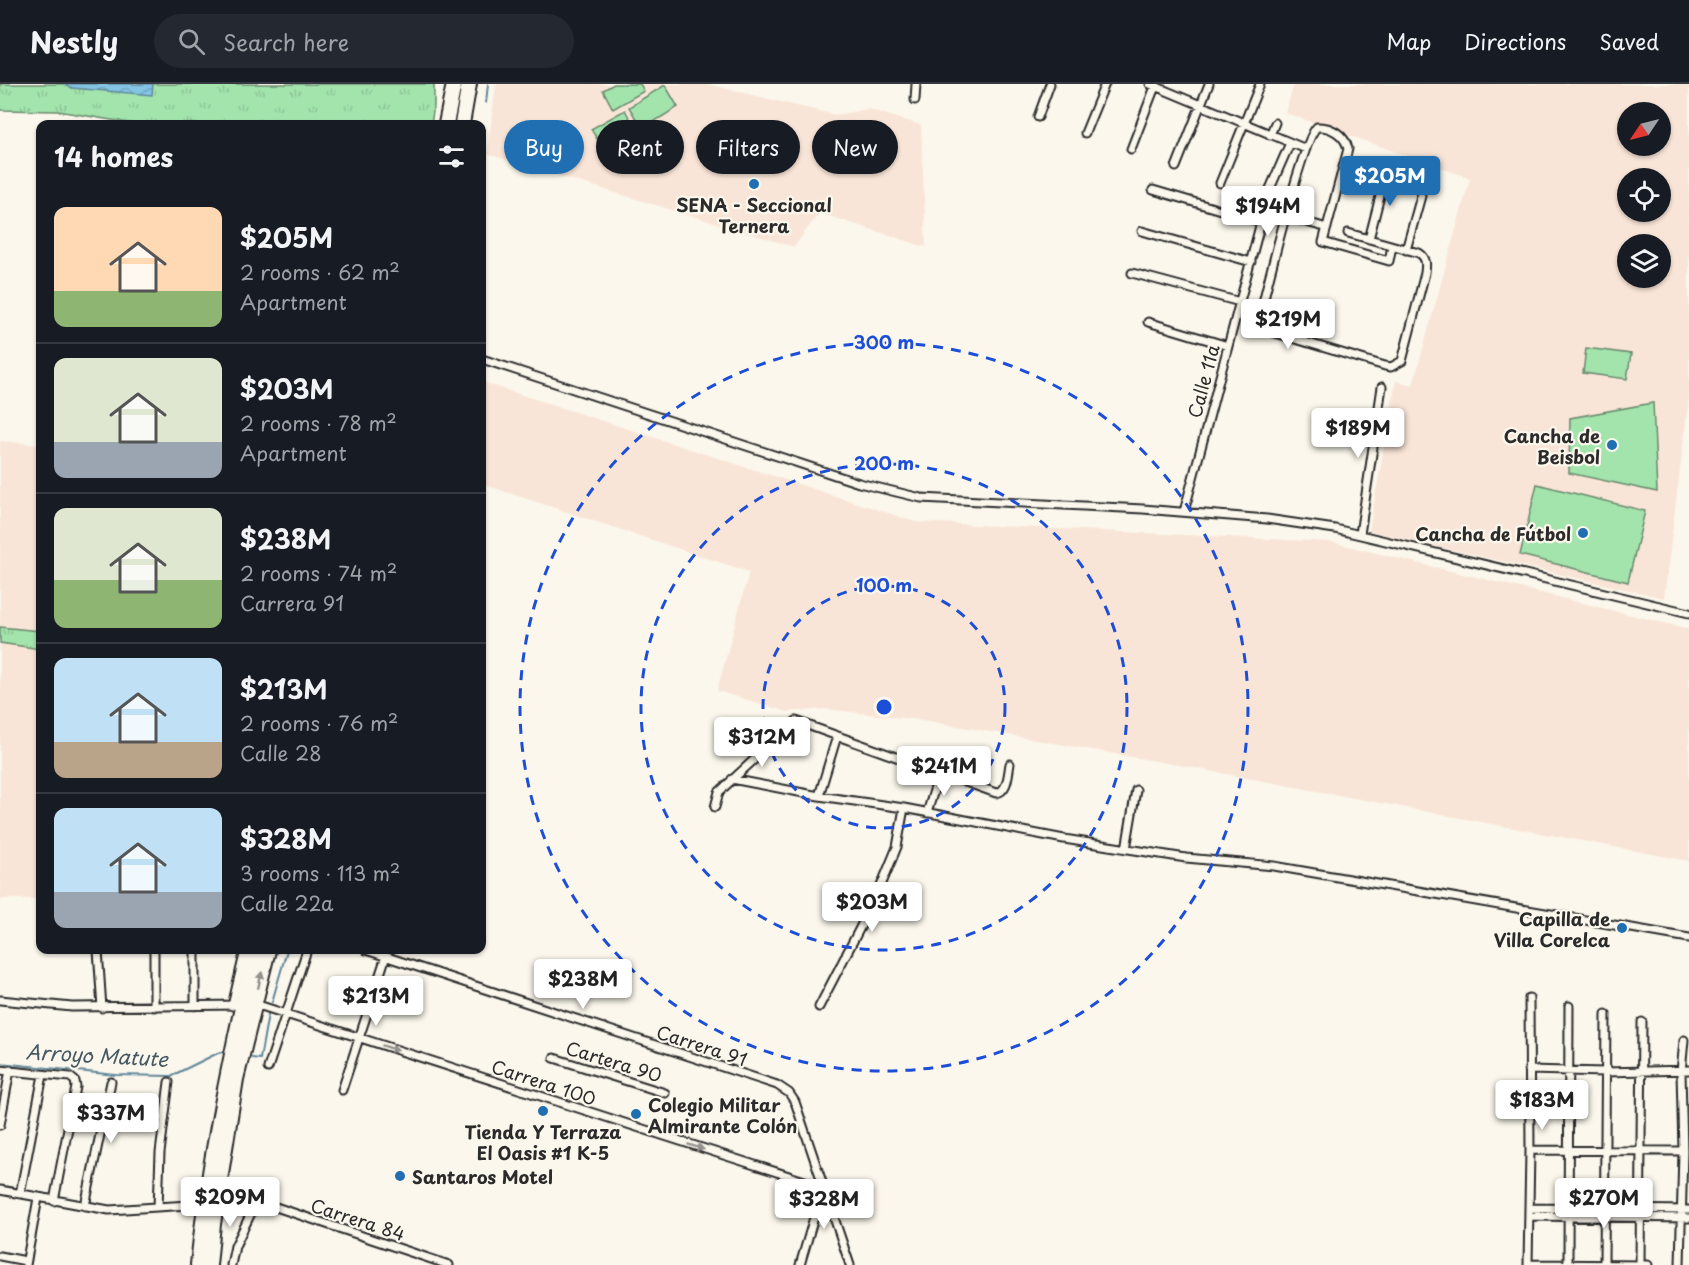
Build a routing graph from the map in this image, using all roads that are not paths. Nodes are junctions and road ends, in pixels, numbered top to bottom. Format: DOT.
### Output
graph roads {
  1 [pos="454,84"];
  2 [pos="469,84"];
  3 [pos="916,84"];
  4 [pos="1050,84"];
  5 [pos="1105,84"];
  6 [pos="1209,84"];
  7 [pos="1260,84"];
  8 [pos="1153,85"];
  9 [pos="915,99"];
  10 [pos="1200,105"];
  11 [pos="1038,117"];
  12 [pos="447,120"];
  13 [pos="463,120"];
  14 [pos="1275,123"];
  15 [pos="1244,124"];
  16 [pos="1085,133"];
  17 [pos="1270,135"];
  18 [pos="1290,143"];
  19 [pos="1131,149"];
  20 [pos="1306,149"];
  21 [pos="1176,167"];
  22 [pos="1387,169"];
  23 [pos="1220,183"];
  24 [pos="1153,190"];
  25 [pos="1421,196"];
  26 [pos="1262,207"];
  27 [pos="1286,216"];
  28 [pos="1326,228"];
  29 [pos="1142,231"];
  30 [pos="1348,234"];
  31 [pos="1369,239"];
  32 [pos="1392,246"];
  33 [pos="1406,250"];
  34 [pos="1251,262"];
  35 [pos="1132,273"];
  36 [pos="1240,302"];
  37 [pos="1148,322"];
  38 [pos="1228,346"];
  39 [pos="486,360"];
  40 [pos="1382,387"];
  41 [pos="1184,513"];
  42 [pos="1360,534"];
  43 [pos="1689,613"];
  44 [pos="837,736"];
  45 [pos="1010,764"];
  46 [pos="939,774"];
  47 [pos="732,779"];
  48 [pos="1136,790"];
  49 [pos="819,796"];
  50 [pos="715,807"];
  51 [pos="904,808"];
  52 [pos="927,813"];
  53 [pos="1126,849"];
  54 [pos="1689,938"];
  55 [pos="98,954"];
  56 [pos="154,954"];
  57 [pos="195,954"];
  58 [pos="244,954"];
  59 [pos="254,954"];
  60 [pos="266,954"];
  61 [pos="306,954"];
  62 [pos="377,954"];
  63 [pos="386,957"];
  64 [pos="1529,998"];
  65 [pos="0,1000"];
  66 [pos="243,1005"];
  67 [pos="195,1006"];
  68 [pos="1569,1006"];
  69 [pos="154,1007"];
  70 [pos="819,1007"];
  71 [pos="102,1008"];
  72 [pos="285,1014"];
  73 [pos="1606,1014"];
  74 [pos="1642,1022"];
  75 [pos="360,1038"];
  76 [pos="1683,1040"];
  77 [pos="554,1058"];
  78 [pos="268,1068"];
  79 [pos="0,1070"];
  80 [pos="10,1070"];
  81 [pos="1529,1070"];
  82 [pos="1569,1070"];
  83 [pos="1685,1071"];
  84 [pos="1605,1072"];
  85 [pos="1642,1072"];
  86 [pos="43,1075"];
  87 [pos="111,1082"];
  88 [pos="169,1082"];
  89 [pos="342,1090"];
  90 [pos="665,1093"];
  91 [pos="0,1125"];
  92 [pos="1685,1148"];
  93 [pos="1530,1150"];
  94 [pos="1568,1151"];
  95 [pos="1605,1151"];
  96 [pos="1641,1152"];
  97 [pos="823,1187"];
  98 [pos="219,1188"];
  99 [pos="0,1190"];
  100 [pos="20,1194"];
  101 [pos="38,1198"];
  102 [pos="54,1201"];
  103 [pos="257,1201"];
  104 [pos="205,1204"];
  105 [pos="85,1206"];
  106 [pos="158,1207"];
  107 [pos="1529,1208"];
  108 [pos="1568,1209"];
  109 [pos="1689,1210"];
  110 [pos="1604,1213"];
  111 [pos="1640,1213"];
  112 [pos="1680,1214"];
  113 [pos="1529,1216"];
  114 [pos="1568,1217"];
  115 [pos="1689,1218"];
  116 [pos="0,1256"];
  117 [pos="26,1263"];
  118 [pos="1568,1264"];
  119 [pos="1604,1264"];
  120 [pos="198,1265"];
  121 [pos="209,1265"];
  122 [pos="231,1265"];
  123 [pos="449,1265"];
  124 [pos="800,1265"];
  125 [pos="850,1265"];
  126 [pos="1528,1265"];
  127 [pos="1640,1265"];
  128 [pos="1648,1265"];
  129 [pos="1680,1265"];
  1 -- 12 [label="highway"];
  2 -- 13 [label="highway"];
  3 -- 9 [label="street"];
  4 -- 11 [label="street"];
  5 -- 16 [label="street"];
  6 -- 10 [label="street"];
  7 -- 15 [label="street"];
  8 -- 10 [label="street"];
  8 -- 19 [label="street"];
  10 -- 15 [label="street"];
  10 -- 21 [label="street"];
  14 -- 17 [label="street"];
  15 -- 17 [label="street"];
  15 -- 23 [label="street"];
  17 -- 18 [label="street"];
  18 -- 20 [label="street"];
  18 -- 26 [label="street"];
  20 -- 27 [label="street"];
  20 -- 28 [label="street"];
  22 -- 31 [label="street"];
  24 -- 34 [label="street, Calle 11a"];
  25 -- 33 [label="street"];
  27 -- 28 [label="street"];
  27 -- 33 [label="street"];
  28 -- 32 [label="street"];
  29 -- 34 [label="street"];
  30 -- 31 [label="street"];
  31 -- 32 [label="street"];
  32 -- 33 [label="street"];
  34 -- 36 [label="street, Calle 11a"];
  35 -- 36 [label="street"];
  36 -- 38 [label="street, Calle 11a"];
  37 -- 38 [label="street"];
  38 -- 41 [label="street, Calle 11a"];
  39 -- 41 [label="street"];
  40 -- 42 [label="street"];
  41 -- 42 [label="street"];
  42 -- 43 [label="street"];
  44 -- 46 [label="street"];
  44 -- 47 [label="street"];
  44 -- 49 [label="street"];
  45 -- 46 [label="street"];
  46 -- 52 [label="street"];
  47 -- 49 [label="street"];
  47 -- 50 [label="street"];
  48 -- 53 [label="street"];
  49 -- 51 [label="street"];
  51 -- 52 [label="street"];
  51 -- 70 [label="street"];
  52 -- 53 [label="street"];
  53 -- 54 [label="street"];
  55 -- 71 [label="street"];
  56 -- 69 [label="street"];
  57 -- 67 [label="street"];
  58 -- 66 [label="street"];
  59 -- 66 [label="highway"];
  66 -- 60 [label="highway, one-way"];
  61 -- 72 [label="street"];
  62 -- 63 [label="street, Carrera 91"];
  63 -- 75 [label="street"];
  63 -- 97 [label="street, Carrera 91"];
  64 -- 81 [label="street"];
  65 -- 71 [label="street, Carrera 100"];
  66 -- 67 [label="street, Carrera 100"];
  66 -- 72 [label="street, Carrera 100"];
  66 -- 98 [label="highway"];
  66 -- 104 [label="highway"];
  67 -- 69 [label="street, Carrera 100"];
  68 -- 82 [label="street"];
  69 -- 71 [label="street, Carrera 100"];
  72 -- 75 [label="street, Carrera 100"];
  72 -- 78 [label="street"];
  73 -- 84 [label="street"];
  74 -- 85 [label="street"];
  75 -- 89 [label="street"];
  75 -- 97 [label="street, Carrera 100, one-way"];
  76 -- 83 [label="street"];
  77 -- 90 [label="street, Cartera 90"];
  79 -- 80 [label="street"];
  80 -- 86 [label="street"];
  80 -- 91 [label="street"];
  81 -- 82 [label="street"];
  81 -- 93 [label="street"];
  82 -- 84 [label="street"];
  82 -- 94 [label="street"];
  83 -- 85 [label="street"];
  83 -- 92 [label="street"];
  84 -- 85 [label="street"];
  84 -- 95 [label="street"];
  85 -- 96 [label="street"];
  86 -- 100 [label="street"];
  86 -- 102 [label="street"];
  87 -- 105 [label="street"];
  88 -- 106 [label="street"];
  92 -- 96 [label="street"];
  92 -- 112 [label="street"];
  93 -- 94 [label="street"];
  93 -- 107 [label="street"];
  94 -- 95 [label="street"];
  94 -- 108 [label="street"];
  95 -- 96 [label="street"];
  95 -- 110 [label="street"];
  96 -- 111 [label="street"];
  97 -- 124 [label="street"];
  97 -- 125 [label="street"];
  98 -- 103 [label="street, Carrera 84"];
  98 -- 121 [label="highway"];
  99 -- 100 [label="street"];
  100 -- 101 [label="street"];
  101 -- 102 [label="street"];
  101 -- 117 [label="street"];
  102 -- 105 [label="street"];
  103 -- 122 [label="street"];
  103 -- 123 [label="street, Carrera 84"];
  104 -- 106 [label="street"];
  104 -- 120 [label="highway"];
  105 -- 106 [label="street"];
  107 -- 108 [label="street"];
  107 -- 113 [label="street"];
  108 -- 110 [label="street"];
  108 -- 114 [label="street"];
  109 -- 112 [label="street"];
  110 -- 111 [label="street"];
  110 -- 114 [label="street"];
  110 -- 119 [label="street"];
  111 -- 112 [label="street"];
  111 -- 127 [label="street"];
  112 -- 115 [label="street"];
  112 -- 129 [label="street"];
  113 -- 114 [label="street"];
  113 -- 126 [label="street"];
  114 -- 118 [label="street"];
  116 -- 117 [label="street"];
  118 -- 119 [label="street"];
  118 -- 126 [label="street"];
  119 -- 127 [label="street"];
  127 -- 128 [label="street"];
}
